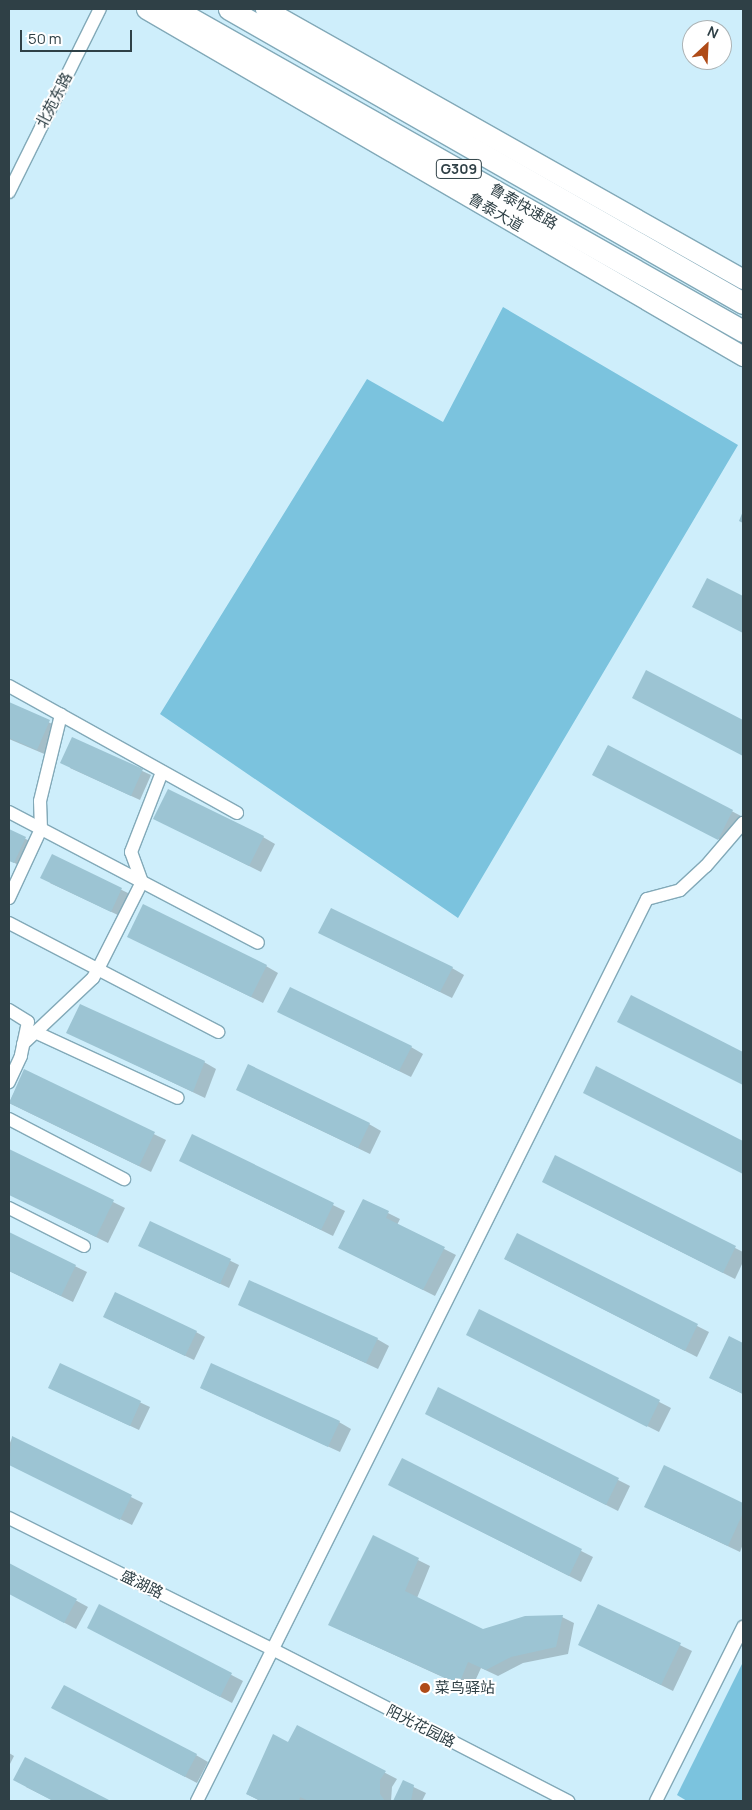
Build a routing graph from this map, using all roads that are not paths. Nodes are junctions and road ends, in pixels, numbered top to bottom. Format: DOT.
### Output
graph roads {
  1 [pos="100,9"];
  2 [pos="146,9"];
  3 [pos="174,9"];
  4 [pos="229,9"];
  5 [pos="265,9"];
  6 [pos="9,192"];
  7 [pos="743,279"];
  8 [pos="743,303"];
  9 [pos="743,331"];
  10 [pos="743,356"];
  11 [pos="9,686"];
  12 [pos="61,715"];
  13 [pos="162,772"];
  14 [pos="9,812"];
  15 [pos="237,813"];
  16 [pos="743,823"];
  17 [pos="41,829"];
  18 [pos="142,882"];
  19 [pos="9,898"];
  20 [pos="9,923"];
  21 [pos="258,943"];
  22 [pos="98,970"];
  23 [pos="9,1010"];
  24 [pos="35,1032"];
  25 [pos="218,1032"];
  26 [pos="23,1044"];
  27 [pos="9,1082"];
  28 [pos="178,1098"];
  29 [pos="9,1118"];
  30 [pos="124,1179"];
  31 [pos="9,1208"];
  32 [pos="84,1246"];
  33 [pos="9,1518"];
  34 [pos="743,1627"];
  35 [pos="274,1650"];
  36 [pos="197,1801"];
  37 [pos="568,1801"];
  38 [pos="656,1801"];
  1 -- 6 [label="street, 北苑东路"];
  2 -- 10 [label="main road, 鲁泰大道"];
  3 -- 9 [label="highway, 鲁泰快速路 / G309"];
  4 -- 8 [label="highway, 鲁泰快速路 / G309"];
  5 -- 7 [label="main road"];
  11 -- 12 [label="street"];
  12 -- 13 [label="street"];
  12 -- 17 [label="street"];
  13 -- 15 [label="street"];
  13 -- 18 [label="street"];
  14 -- 17 [label="street"];
  16 -- 35 [label="street"];
  17 -- 18 [label="street"];
  17 -- 19 [label="street"];
  18 -- 21 [label="street"];
  18 -- 22 [label="street"];
  20 -- 22 [label="street"];
  22 -- 24 [label="street"];
  22 -- 25 [label="street"];
  23 -- 26 [label="street"];
  24 -- 26 [label="street"];
  24 -- 28 [label="street"];
  26 -- 27 [label="street"];
  29 -- 30 [label="street"];
  31 -- 32 [label="street"];
  33 -- 35 [label="street, 盛湖路"];
  34 -- 38 [label="street"];
  35 -- 36 [label="street"];
  35 -- 37 [label="street, 阳光花园路"];
}
